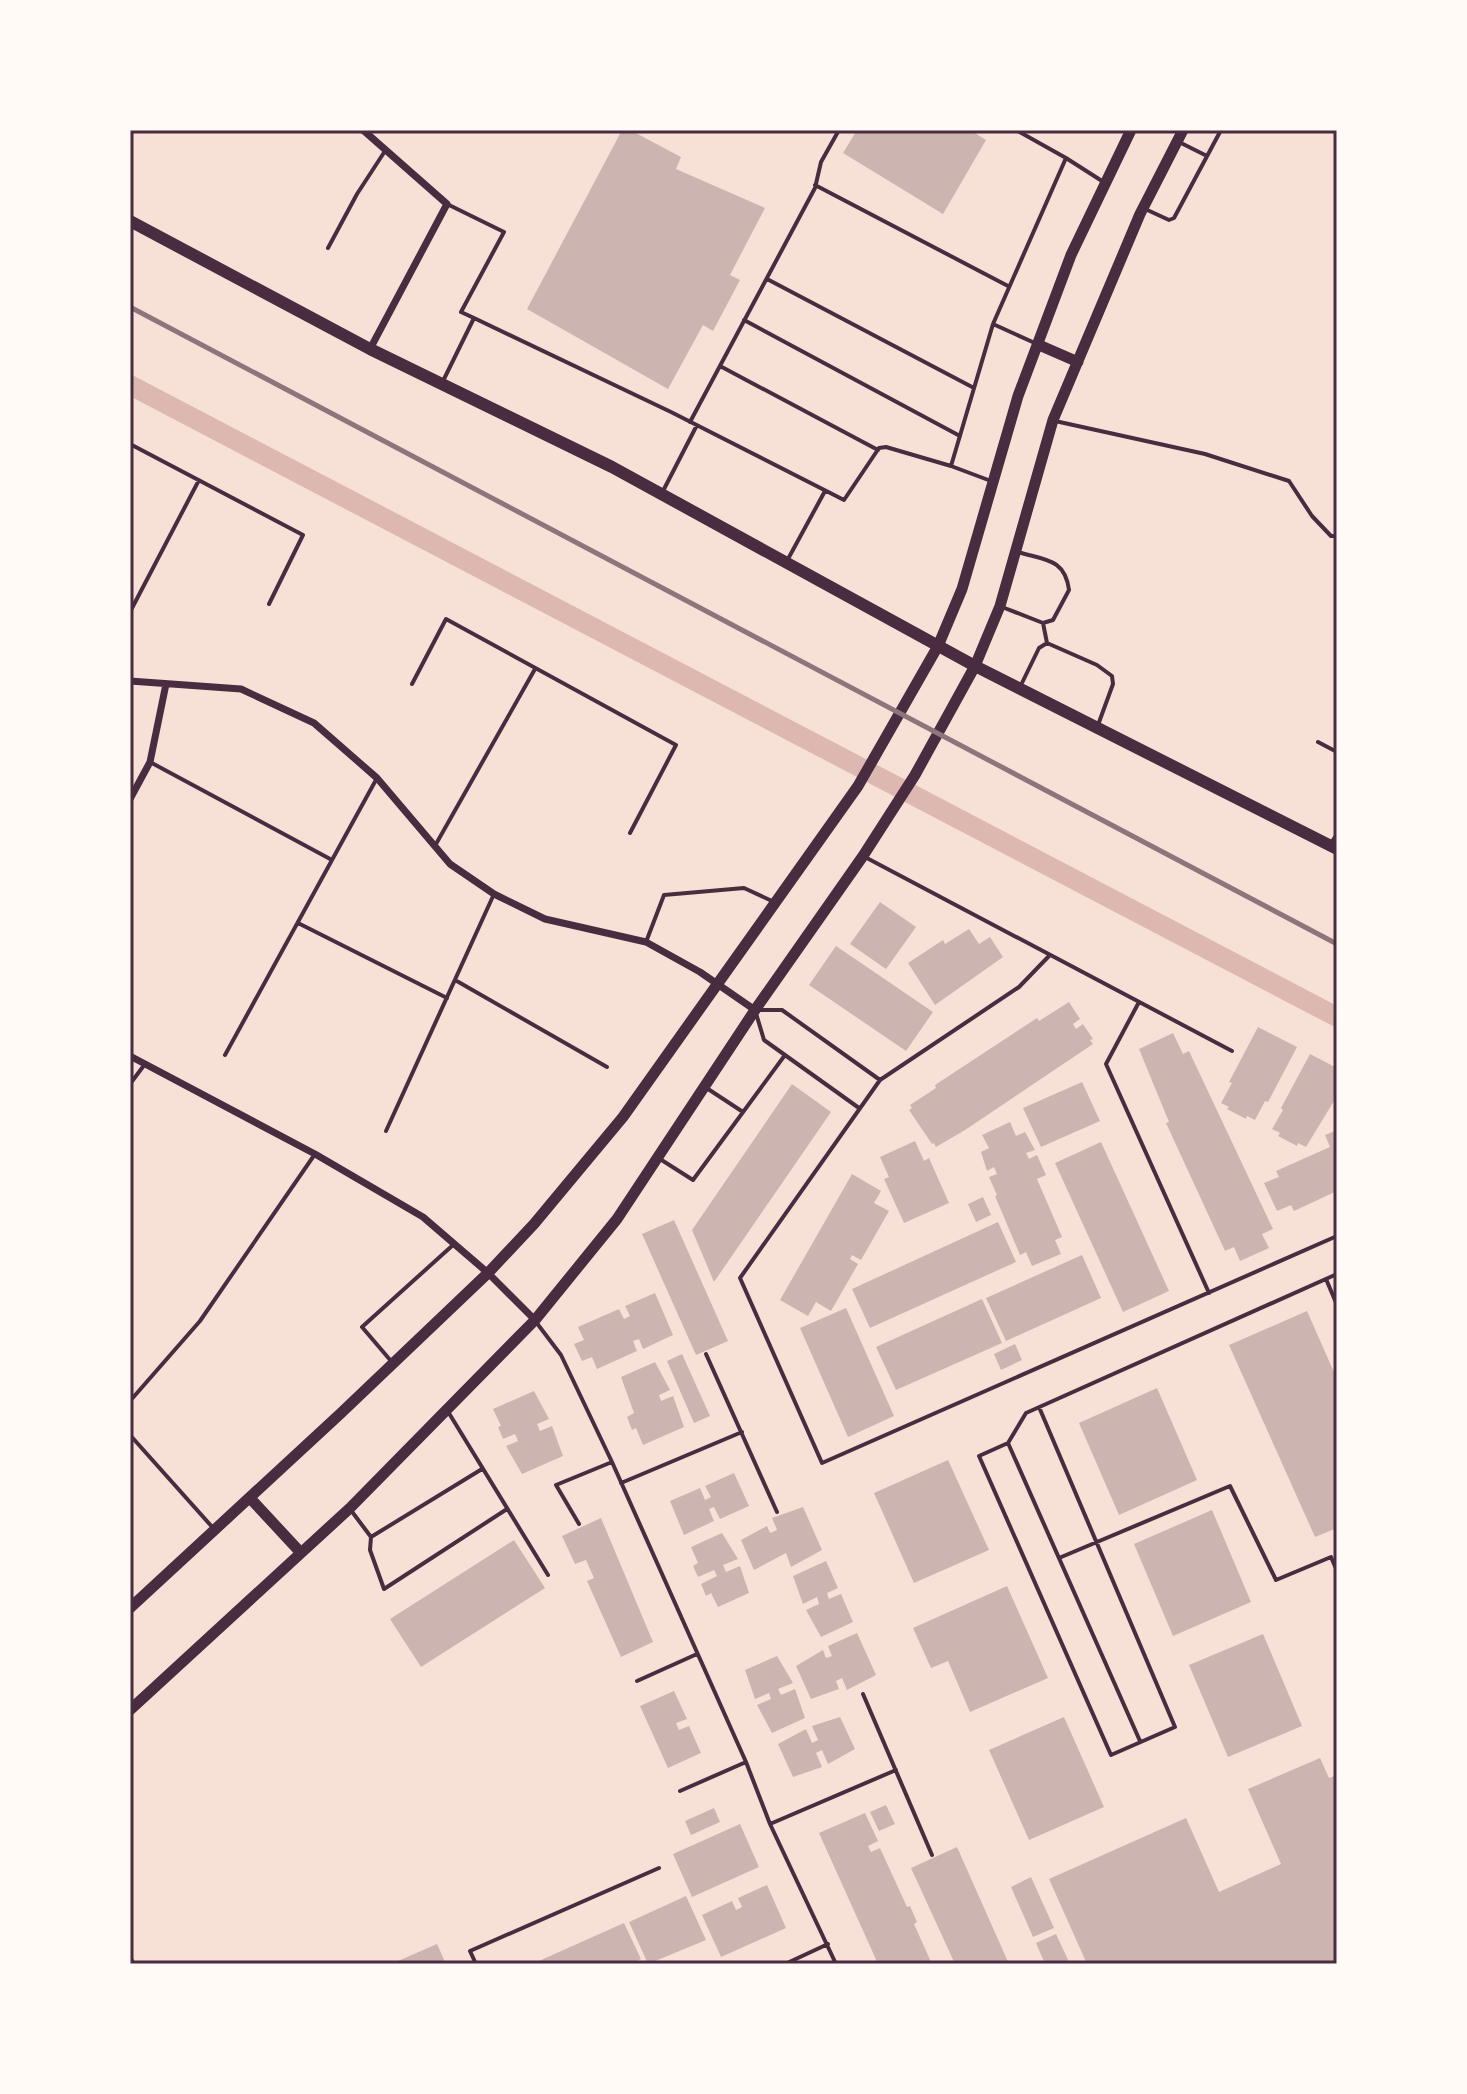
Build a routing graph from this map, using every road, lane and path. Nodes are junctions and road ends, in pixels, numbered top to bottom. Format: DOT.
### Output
graph roads {
  1 [pos="376,130"];
  2 [pos="839,130"];
  3 [pos="1016,130"];
  4 [pos="1131,130"];
  5 [pos="1221,130"];
  6 [pos="366,133"];
  7 [pos="1180,136"];
  8 [pos="385,151"];
  9 [pos="1207,156"];
  10 [pos="1066,158"];
  11 [pos="1104,183"];
  12 [pos="815,185"];
  13 [pos="447,204"];
  14 [pos="1143,208"];
  15 [pos="130,221"];
  16 [pos="328,248"];
  17 [pos="766,278"];
  18 [pos="1009,286"];
  19 [pos="474,318"];
  20 [pos="744,320"];
  21 [pos="993,324"];
  22 [pos="1039,345"];
  23 [pos="370,349"];
  24 [pos="1078,362"];
  25 [pos="720,366"];
  26 [pos="441,384"];
  27 [pos="974,388"];
  28 [pos="1053,420"];
  29 [pos="690,422"];
  30 [pos="697,425"];
  31 [pos="960,436"];
  32 [pos="130,444"];
  33 [pos="878,450"];
  34 [pos="951,466"];
  35 [pos="199,480"];
  36 [pos="994,482"];
  37 [pos="825,491"];
  38 [pos="662,493"];
  39 [pos="1337,536"];
  40 [pos="1015,551"];
  41 [pos="786,562"];
  42 [pos="269,604"];
  43 [pos="1000,606"];
  44 [pos="130,612"];
  45 [pos="1043,623"];
  46 [pos="1047,643"];
  47 [pos="938,646"];
  48 [pos="975,666"];
  49 [pos="535,669"];
  50 [pos="130,681"];
  51 [pos="166,684"];
  52 [pos="412,684"];
  53 [pos="1019,688"];
  54 [pos="1097,727"];
  55 [pos="1318,742"];
  56 [pos="1337,752"];
  57 [pos="150,762"];
  58 [pos="377,778"];
  59 [pos="130,799"];
  60 [pos="630,833"];
  61 [pos="1335,843"];
  62 [pos="435,847"];
  63 [pos="863,856"];
  64 [pos="332,860"];
  65 [pos="494,894"];
  66 [pos="776,903"];
  67 [pos="298,923"];
  68 [pos="646,942"];
  69 [pos="1049,956"];
  70 [pos="455,980"];
  71 [pos="718,984"];
  72 [pos="447,998"];
  73 [pos="1139,1002"];
  74 [pos="755,1010"];
  75 [pos="1232,1051"];
  76 [pos="225,1055"];
  77 [pos="785,1055"];
  78 [pos="130,1056"];
  79 [pos="145,1064"];
  80 [pos="607,1067"];
  81 [pos="880,1080"];
  82 [pos="130,1084"];
  83 [pos="705,1086"];
  84 [pos="859,1108"];
  85 [pos="743,1112"];
  86 [pos="386,1131"];
  87 [pos="315,1154"];
  88 [pos="658,1157"];
  89 [pos="1337,1236"];
  90 [pos="454,1243"];
  91 [pos="488,1273"];
  92 [pos="1337,1274"];
  93 [pos="1326,1279"];
  94 [pos="1209,1293"];
  95 [pos="1337,1305"];
  96 [pos="535,1320"];
  97 [pos="706,1354"];
  98 [pos="392,1363"];
  99 [pos="130,1401"];
  100 [pos="1039,1407"];
  101 [pos="447,1410"];
  102 [pos="742,1432"];
  103 [pos="130,1435"];
  104 [pos="1008,1443"];
  105 [pos="612,1462"];
  106 [pos="482,1469"];
  107 [pos="621,1483"];
  108 [pos="250,1498"];
  109 [pos="350,1508"];
  110 [pos="507,1509"];
  111 [pos="777,1512"];
  112 [pos="579,1524"];
  113 [pos="215,1530"];
  114 [pos="371,1537"];
  115 [pos="1097,1542"];
  116 [pos="301,1553"];
  117 [pos="1059,1558"];
  118 [pos="1337,1571"];
  119 [pos="548,1575"];
  120 [pos="130,1608"];
  121 [pos="697,1654"];
  122 [pos="637,1681"];
  123 [pos="863,1694"];
  124 [pos="130,1710"];
  125 [pos="1140,1741"];
  126 [pos="746,1762"];
  127 [pos="896,1770"];
  128 [pos="680,1791"];
  129 [pos="770,1824"];
  130 [pos="932,1855"];
  131 [pos="659,1868"];
  132 [pos="828,1944"];
  133 [pos="476,1964"];
  134 [pos="785,1964"];
  135 [pos="836,1964"];
  1 -- 6 [label="street"];
  2 -- 12 [label="lane"];
  3 -- 10 [label="lane"];
  4 -- 11 [label="main road"];
  5 -- 9 [label="lane"];
  6 -- 8 [label="street"];
  7 -- 9 [label="lane"];
  7 -- 14 [label="main road"];
  8 -- 13 [label="street"];
  8 -- 16 [label="lane"];
  9 -- 14 [label="lane"];
  10 -- 11 [label="lane"];
  10 -- 18 [label="lane"];
  11 -- 22 [label="main road"];
  12 -- 17 [label="lane"];
  12 -- 18 [label="lane"];
  13 -- 19 [label="lane"];
  13 -- 23 [label="street"];
  14 -- 24 [label="main road"];
  15 -- 23 [label="main road"];
  17 -- 20 [label="lane"];
  17 -- 27 [label="lane"];
  18 -- 21 [label="lane"];
  19 -- 26 [label="lane"];
  19 -- 29 [label="lane"];
  20 -- 25 [label="lane"];
  20 -- 31 [label="lane"];
  21 -- 22 [label="lane"];
  21 -- 27 [label="lane"];
  22 -- 24 [label="main road"];
  22 -- 36 [label="main road"];
  23 -- 26 [label="main road"];
  24 -- 28 [label="main road"];
  25 -- 29 [label="lane"];
  25 -- 33 [label="lane"];
  26 -- 38 [label="main road"];
  27 -- 31 [label="lane"];
  28 -- 39 [label="lane"];
  28 -- 40 [label="main road"];
  29 -- 30 [label="lane"];
  30 -- 37 [label="lane"];
  30 -- 38 [label="lane"];
  31 -- 34 [label="lane"];
  32 -- 35 [label="lane"];
  33 -- 34 [label="lane"];
  33 -- 37 [label="lane"];
  34 -- 36 [label="lane"];
  35 -- 42 [label="lane"];
  35 -- 44 [label="lane"];
  36 -- 47 [label="main road"];
  37 -- 41 [label="lane"];
  38 -- 41 [label="main road"];
  40 -- 43 [label="main road"];
  40 -- 45 [label="lane"];
  41 -- 47 [label="main road"];
  43 -- 45 [label="lane"];
  43 -- 48 [label="main road"];
  45 -- 46 [label="lane"];
  46 -- 53 [label="lane"];
  46 -- 54 [label="lane"];
  47 -- 48 [label="main road"];
  47 -- 66 [label="main road"];
  48 -- 53 [label="main road"];
  48 -- 63 [label="main road"];
  49 -- 52 [label="lane"];
  49 -- 60 [label="lane"];
  49 -- 62 [label="lane"];
  50 -- 51 [label="street"];
  51 -- 57 [label="street"];
  51 -- 58 [label="street"];
  53 -- 54 [label="main road"];
  54 -- 61 [label="main road"];
  55 -- 56 [label="lane"];
  57 -- 59 [label="street"];
  57 -- 64 [label="lane"];
  58 -- 62 [label="street"];
  58 -- 64 [label="lane"];
  62 -- 65 [label="street"];
  63 -- 69 [label="lane"];
  63 -- 74 [label="main road"];
  64 -- 67 [label="lane"];
  65 -- 68 [label="street"];
  65 -- 70 [label="lane"];
  66 -- 68 [label="lane"];
  66 -- 71 [label="main road"];
  67 -- 72 [label="lane"];
  67 -- 76 [label="lane"];
  68 -- 71 [label="street"];
  69 -- 73 [label="lane"];
  69 -- 81 [label="lane"];
  70 -- 72 [label="lane"];
  70 -- 80 [label="lane"];
  71 -- 74 [label="street"];
  71 -- 91 [label="main road"];
  72 -- 86 [label="lane"];
  73 -- 75 [label="lane"];
  73 -- 94 [label="lane"];
  74 -- 77 [label="lane"];
  74 -- 81 [label="lane"];
  74 -- 83 [label="main road"];
  77 -- 84 [label="lane"];
  77 -- 85 [label="lane"];
  78 -- 79 [label="street"];
  79 -- 82 [label="lane"];
  79 -- 87 [label="street"];
  81 -- 84 [label="lane"];
  83 -- 85 [label="lane"];
  83 -- 88 [label="main road"];
  84 -- 94 [label="lane"];
  85 -- 88 [label="lane"];
  87 -- 90 [label="street"];
  87 -- 99 [label="lane"];
  88 -- 96 [label="main road"];
  89 -- 94 [label="lane"];
  90 -- 91 [label="street"];
  90 -- 98 [label="lane"];
  91 -- 96 [label="street"];
  91 -- 98 [label="main road"];
  92 -- 93 [label="lane"];
  93 -- 95 [label="lane"];
  93 -- 100 [label="lane"];
  96 -- 101 [label="main road"];
  96 -- 105 [label="lane"];
  97 -- 102 [label="lane"];
  98 -- 108 [label="main road"];
  100 -- 104 [label="lane"];
  100 -- 115 [label="lane"];
  101 -- 106 [label="lane"];
  101 -- 109 [label="main road"];
  102 -- 107 [label="lane"];
  102 -- 111 [label="lane"];
  103 -- 113 [label="lane"];
  104 -- 117 [label="lane"];
  104 -- 125 [label="lane"];
  105 -- 107 [label="lane"];
  105 -- 112 [label="lane"];
  106 -- 110 [label="lane"];
  106 -- 114 [label="lane"];
  107 -- 121 [label="lane"];
  108 -- 113 [label="main road"];
  108 -- 116 [label="main road"];
  109 -- 114 [label="lane"];
  109 -- 116 [label="main road"];
  110 -- 114 [label="lane"];
  110 -- 119 [label="lane"];
  113 -- 120 [label="main road"];
  115 -- 117 [label="lane"];
  115 -- 118 [label="lane"];
  115 -- 125 [label="lane"];
  116 -- 124 [label="main road"];
  117 -- 125 [label="lane"];
  121 -- 122 [label="lane"];
  121 -- 126 [label="lane"];
  123 -- 127 [label="lane"];
  126 -- 128 [label="lane"];
  126 -- 129 [label="lane"];
  127 -- 129 [label="lane"];
  127 -- 130 [label="lane"];
  129 -- 132 [label="lane"];
  131 -- 133 [label="lane"];
  132 -- 134 [label="lane"];
  132 -- 135 [label="lane"];
}
